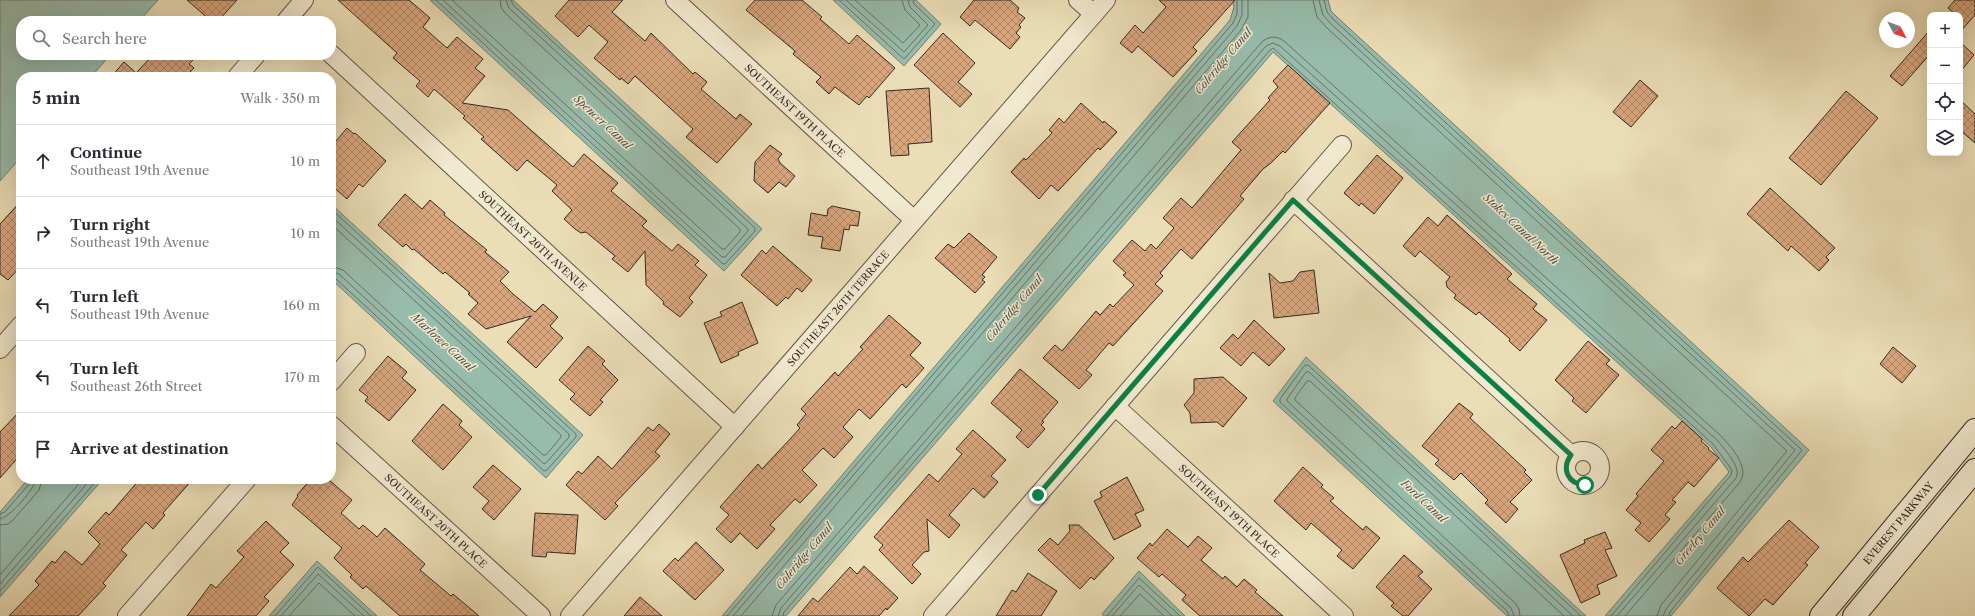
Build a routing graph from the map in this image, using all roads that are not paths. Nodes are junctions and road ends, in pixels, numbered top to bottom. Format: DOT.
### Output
graph roads {
  1 [pos="304,0"];
  2 [pos="675,0"];
  3 [pos="1078,0"];
  4 [pos="1106,0"];
  5 [pos="1094,14"];
  6 [pos="293,16"];
  7 [pos="336,59"];
  8 [pos="252,60"];
  9 [pos="241,72"];
  10 [pos="1342,145"];
  11 [pos="1293,200"];
  12 [pos="914,220"];
  13 [pos="16,331"];
  14 [pos="0,349"];
  15 [pos="356,353"];
  16 [pos="336,376"];
  17 [pos="1115,406"];
  18 [pos="735,427"];
  19 [pos="336,430"];
  20 [pos="1975,430"];
  21 [pos="1571,455"];
  22 [pos="1975,470"];
  23 [pos="243,484"];
  24 [pos="938,614"];
  25 [pos="127,616"];
  26 [pos="541,616"];
  27 [pos="570,616"];
  28 [pos="1344,616"];
  29 [pos="1822,616"];
  30 [pos="1854,616"];
  1 -- 6 [label="street"];
  2 -- 12 [label="street, SOUTHEAST 19TH PLACE"];
  3 -- 5 [label="street"];
  4 -- 5 [label="street, SOUTHEAST 26TH TERRACE"];
  5 -- 12 [label="street, SOUTHEAST 26TH TERRACE"];
  7 -- 18 [label="street, SOUTHEAST 20TH AVENUE"];
  8 -- 9 [label="street"];
  10 -- 11 [label="street"];
  11 -- 17 [label="street"];
  11 -- 21 [label="street"];
  12 -- 18 [label="street, SOUTHEAST 26TH TERRACE"];
  13 -- 14 [label="street"];
  15 -- 16 [label="street"];
  17 -- 24 [label="street"];
  17 -- 28 [label="street, SOUTHEAST 19TH PLACE"];
  18 -- 27 [label="street, SOUTHEAST 26TH TERRACE"];
  19 -- 26 [label="street, SOUTHEAST 20TH PLACE"];
  20 -- 29 [label="street, EVEREST PARKWAY"];
  22 -- 30 [label="street"];
  23 -- 25 [label="street"];
}
